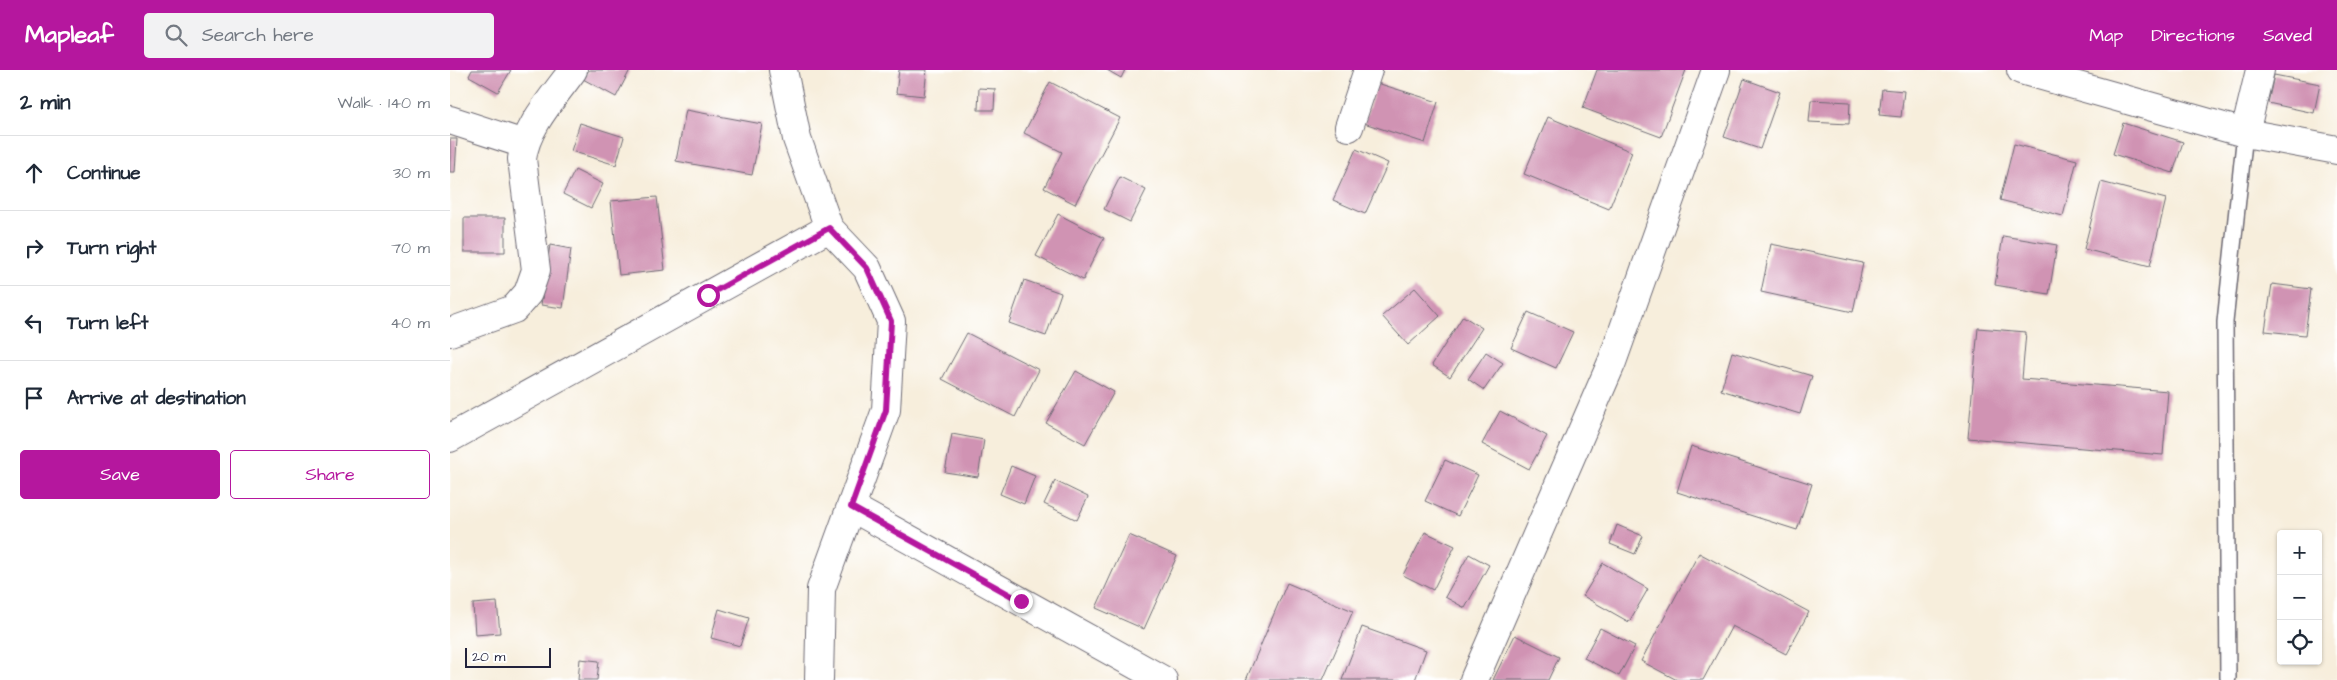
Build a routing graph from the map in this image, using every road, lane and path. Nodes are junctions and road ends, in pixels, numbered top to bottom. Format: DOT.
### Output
graph roads {
  1 [pos="573,70"];
  2 [pos="783,70"];
  3 [pos="1368,70"];
  4 [pos="1716,70"];
  5 [pos="2021,70"];
  6 [pos="2260,70"];
  7 [pos="450,120"];
  8 [pos="1349,127"];
  9 [pos="2245,133"];
  10 [pos="524,144"];
  11 [pos="2337,150"];
  12 [pos="829,228"];
  13 [pos="450,332"];
  14 [pos="450,438"];
  15 [pos="851,507"];
  16 [pos="1138,674"];
  17 [pos="2228,678"];
  18 [pos="819,680"];
  19 [pos="1163,680"];
  20 [pos="1474,680"];
  1 -- 10 [label="street"];
  2 -- 12 [label="street"];
  3 -- 8 [label="street"];
  4 -- 20 [label="street"];
  5 -- 9 [label="street"];
  6 -- 9 [label="street"];
  7 -- 10 [label="street"];
  9 -- 11 [label="street"];
  9 -- 17 [label="lane"];
  10 -- 13 [label="street"];
  12 -- 14 [label="street"];
  12 -- 15 [label="street"];
  15 -- 16 [label="street"];
  15 -- 18 [label="street"];
  16 -- 19 [label="street"];
}
